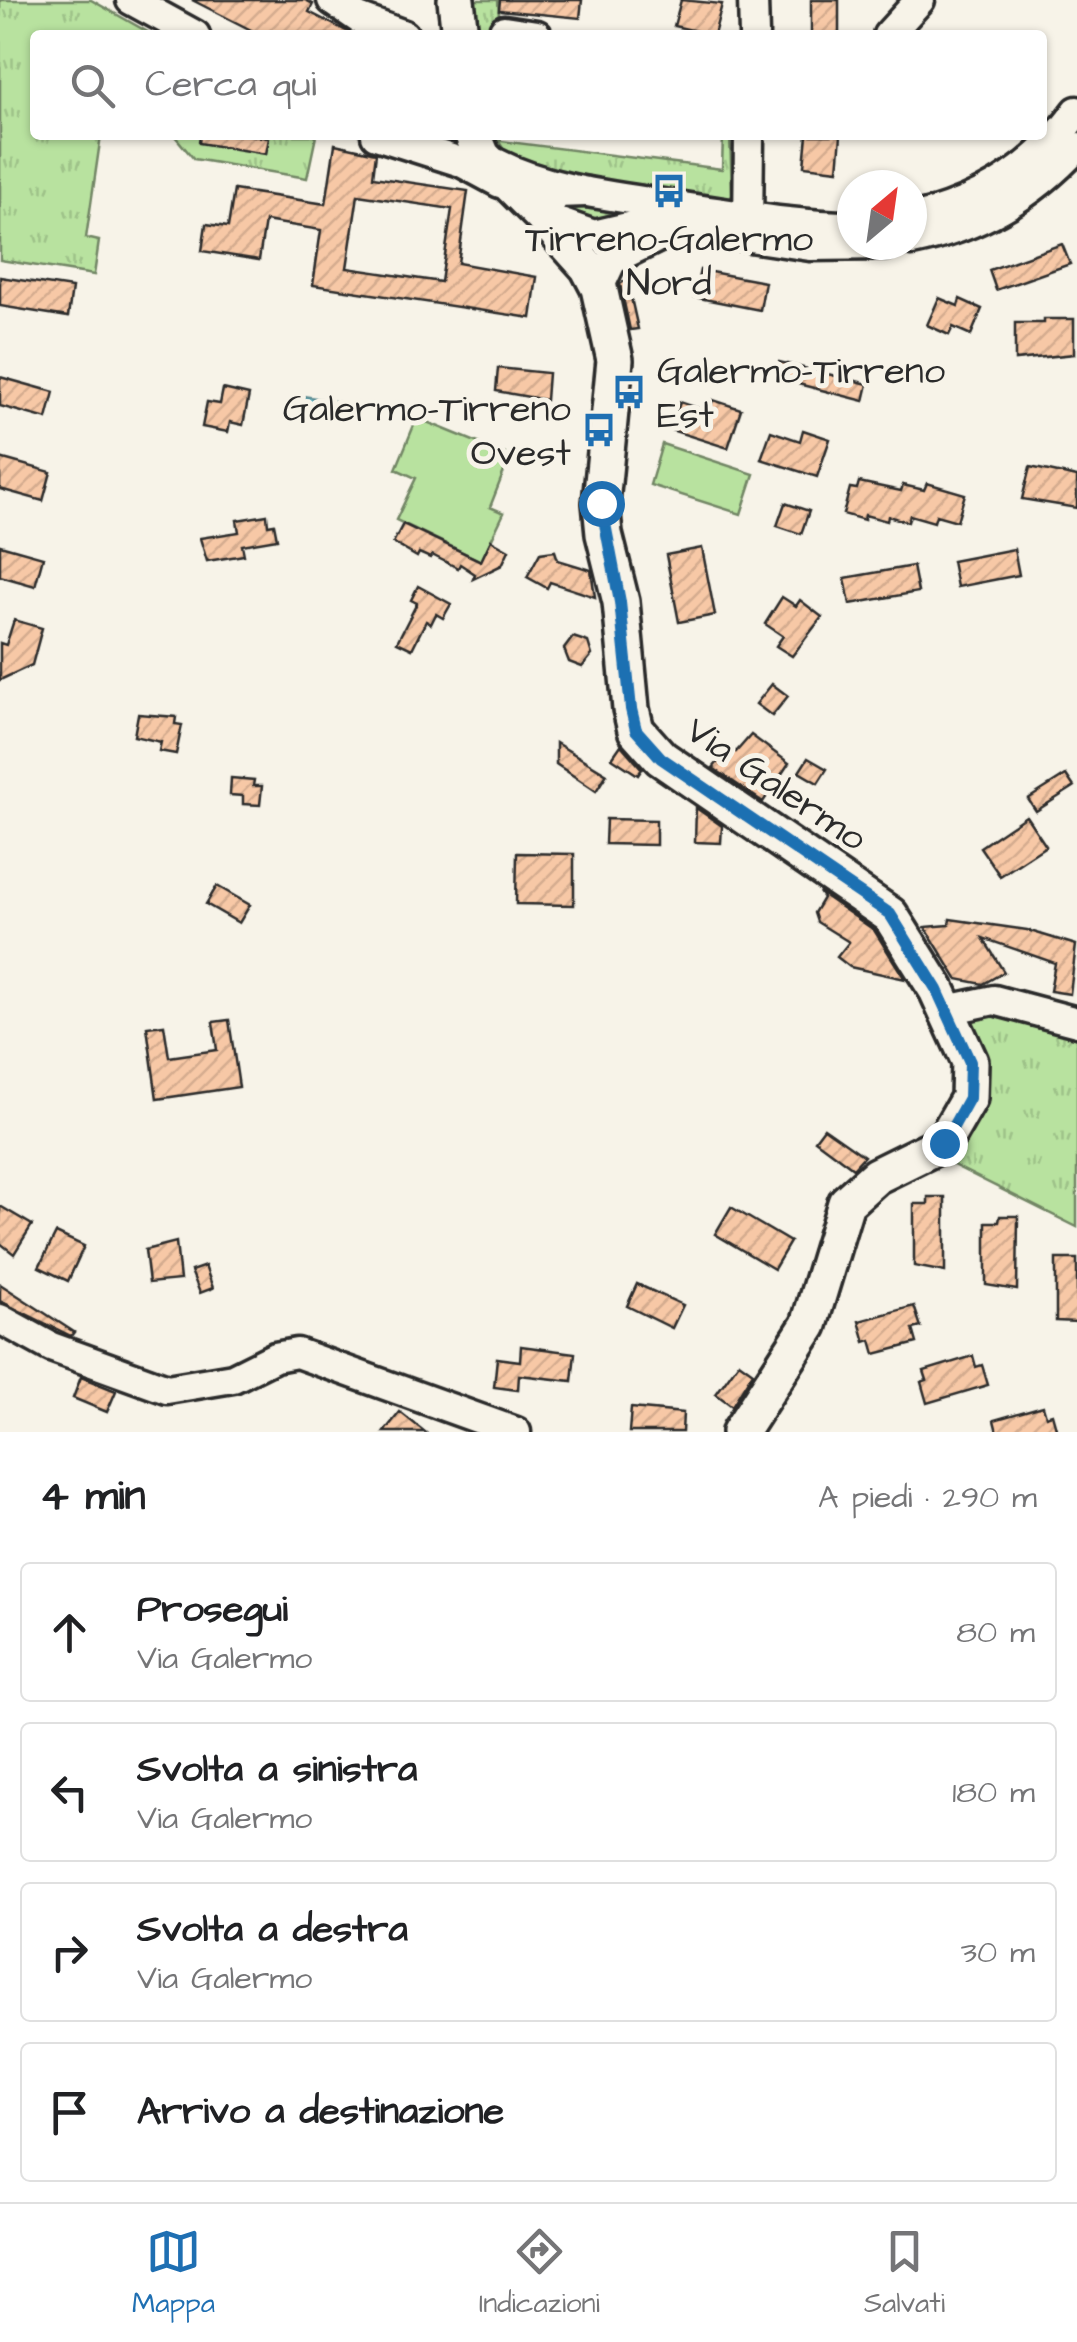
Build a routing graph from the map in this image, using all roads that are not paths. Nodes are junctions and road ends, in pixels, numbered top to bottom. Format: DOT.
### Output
graph roads {
  1 [pos="131,0"];
  2 [pos="332,0"];
  3 [pos="456,0"];
  4 [pos="736,0"];
  5 [pos="753,0"];
  6 [pos="920,0"];
  7 [pos="187,30"];
  8 [pos="390,30"];
  9 [pos="459,30"];
  10 [pos="737,30"];
  11 [pos="754,30"];
  12 [pos="893,30"];
  13 [pos="1077,110"];
  14 [pos="396,140"];
  15 [pos="444,140"];
  16 [pos="748,140"];
  17 [pos="412,144"];
  18 [pos="478,145"];
  19 [pos="1077,147"];
  20 [pos="512,189"];
  21 [pos="586,192"];
  22 [pos="927,214"];
  23 [pos="543,216"];
  24 [pos="837,226"];
  25 [pos="748,227"];
  26 [pos="695,230"];
  27 [pos="927,236"];
  28 [pos="837,247"];
  29 [pos="599,288"];
  30 [pos="947,1010"];
  31 [pos="1077,1022"];
  32 [pos="0,1319"];
  33 [pos="516,1432"];
  34 [pos="740,1432"];
  1 -- 7 [label="street"];
  2 -- 8 [label="street"];
  3 -- 9 [label="main road"];
  4 -- 10 [label="street"];
  5 -- 11 [label="street"];
  6 -- 12 [label="street"];
  13 -- 22 [label="street"];
  14 -- 17 [label="street"];
  15 -- 17 [label="street"];
  16 -- 25 [label="street"];
  17 -- 20 [label="street"];
  18 -- 20 [label="main road, Via Galermo"];
  18 -- 21 [label="street"];
  19 -- 27 [label="street"];
  20 -- 23 [label="main road, Via Galermo"];
  21 -- 23 [label="street"];
  21 -- 25 [label="street"];
  23 -- 26 [label="street"];
  23 -- 29 [label="main road, Via Galermo"];
  24 -- 25 [label="street"];
  25 -- 26 [label="street"];
  25 -- 28 [label="street"];
  26 -- 29 [label="street"];
  29 -- 30 [label="main road, Via Galermo"];
  30 -- 31 [label="street"];
  30 -- 34 [label="main road, Via Galermo"];
  32 -- 33 [label="street"];
}
